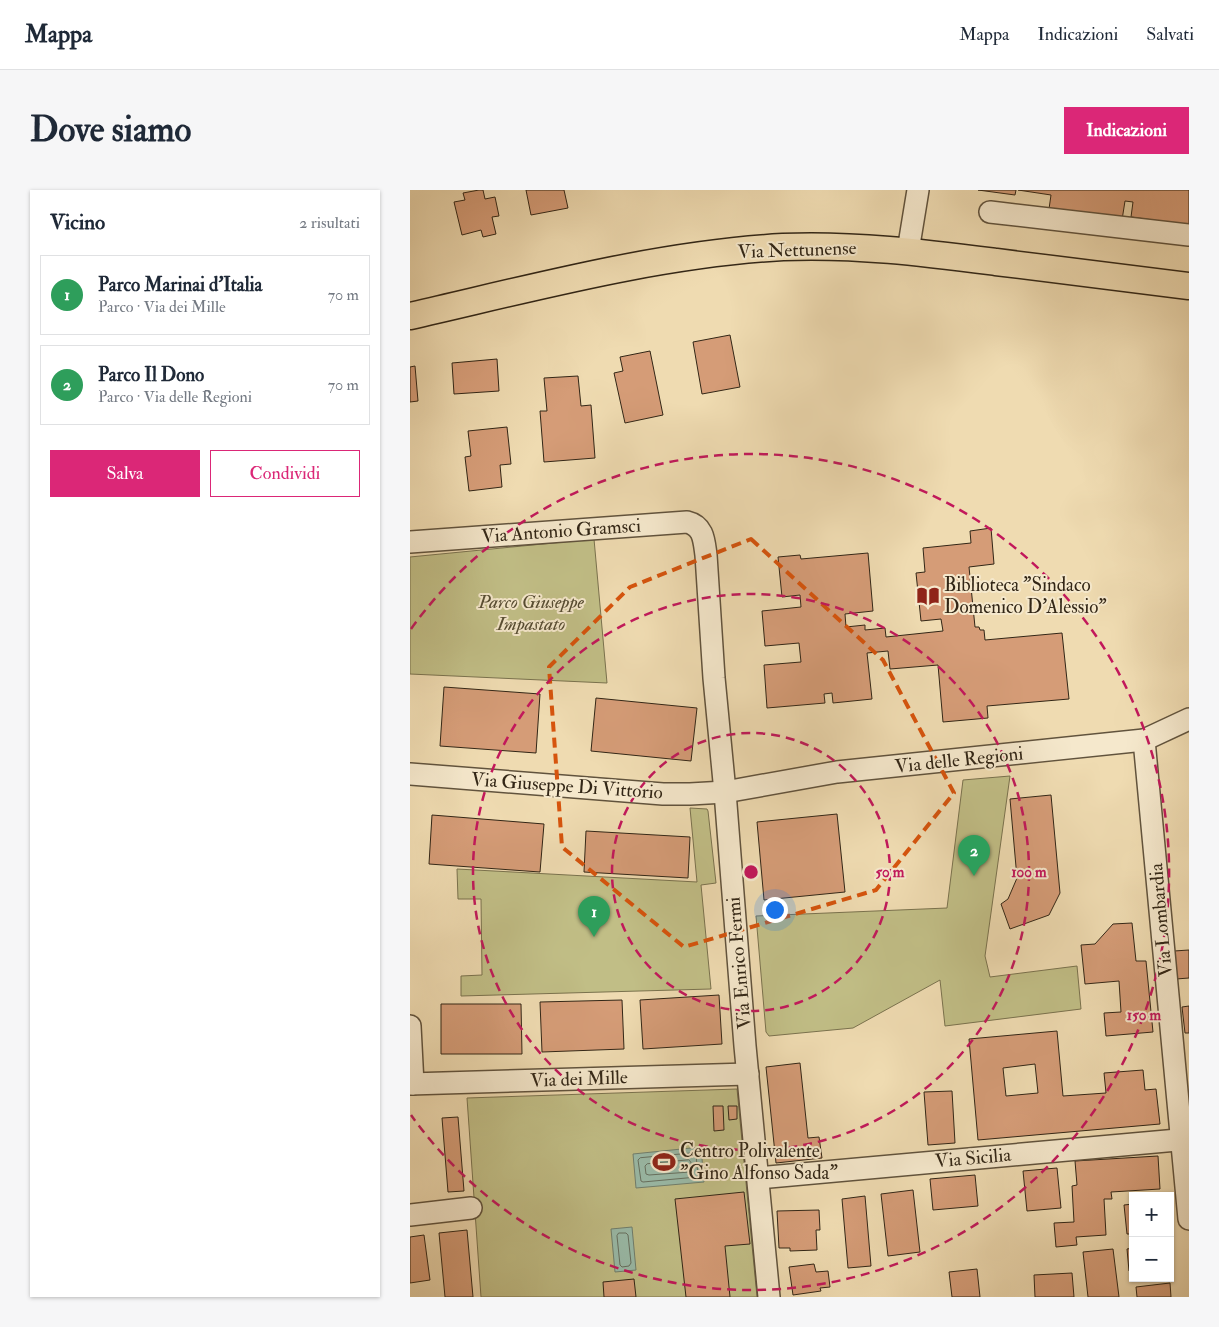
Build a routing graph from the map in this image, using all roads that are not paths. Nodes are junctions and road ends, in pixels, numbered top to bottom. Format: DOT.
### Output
graph roads {
  1 [pos="918,190"];
  2 [pos="990,212"];
  3 [pos="1189,235"];
  4 [pos="908,250"];
  5 [pos="1189,286"];
  6 [pos="410,316"];
  7 [pos="704,538"];
  8 [pos="410,542"];
  9 [pos="1189,719"];
  10 [pos="1144,740"];
  11 [pos="410,774"];
  12 [pos="725,792"];
  13 [pos="410,1026"];
  14 [pos="748,1074"];
  15 [pos="411,1084"];
  16 [pos="1185,1139"];
  17 [pos="758,1178"];
  18 [pos="471,1208"];
  19 [pos="410,1215"];
  20 [pos="1189,1219"];
  21 [pos="769,1297"];
  1 -- 4 [label="street"];
  2 -- 3 [label="street"];
  4 -- 5 [label="main road, Via Nettunense"];
  4 -- 6 [label="main road, Via Nettunense"];
  7 -- 8 [label="street, Via Antonio Gramsci"];
  7 -- 12 [label="street, Via Enrico Fermi"];
  9 -- 10 [label="street, Via delle Regioni"];
  10 -- 12 [label="street, Via delle Regioni"];
  10 -- 16 [label="street, Via Lombardia"];
  11 -- 12 [label="street, Via Giuseppe Di Vittorio"];
  12 -- 14 [label="street, Via Enrico Fermi"];
  13 -- 15 [label="street"];
  14 -- 15 [label="street, Via dei Mille"];
  14 -- 17 [label="street, Via Enrico Fermi"];
  16 -- 17 [label="street, Via Sicilia"];
  16 -- 20 [label="street, Via Lombardia"];
  17 -- 21 [label="street, Via Enrico Fermi"];
  18 -- 19 [label="street"];
}
